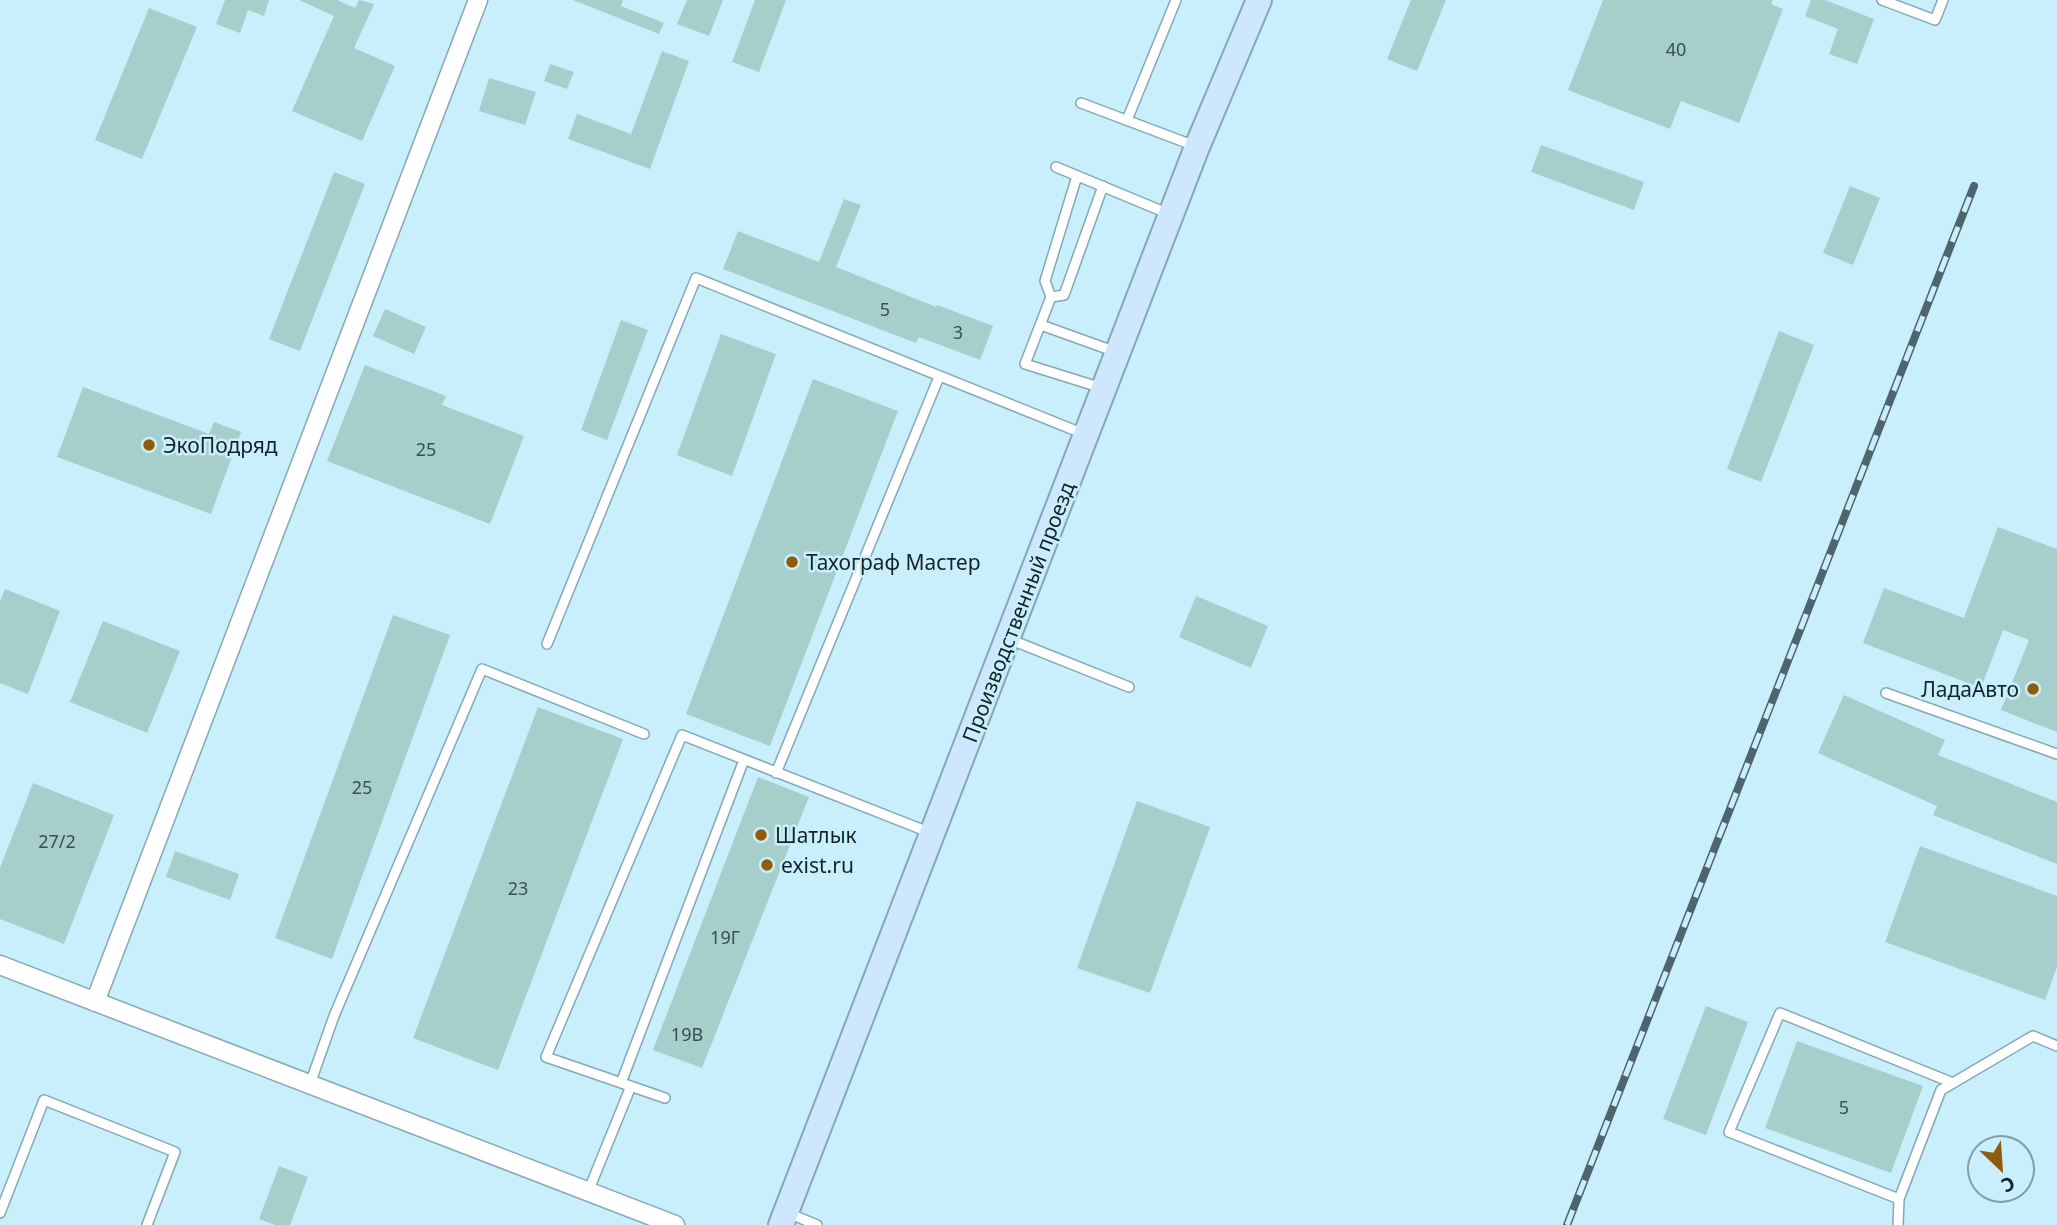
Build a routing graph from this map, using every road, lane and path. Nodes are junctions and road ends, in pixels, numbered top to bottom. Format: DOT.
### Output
graph roads {
  1 [pos="478,0"];
  2 [pos="1176,0"];
  3 [pos="1259,0"];
  4 [pos="1882,0"];
  5 [pos="1942,0"];
  6 [pos="1081,103"];
  7 [pos="1127,120"];
  8 [pos="1197,147"];
  9 [pos="1056,167"];
  10 [pos="1077,176"];
  11 [pos="1103,186"];
  12 [pos="1171,214"];
  13 [pos="1051,298"];
  14 [pos="1041,325"];
  15 [pos="1118,353"];
  16 [pos="939,377"];
  17 [pos="1104,389"];
  18 [pos="1086,435"];
  19 [pos="1008,638"];
  20 [pos="547,644"];
  21 [pos="1129,687"];
  22 [pos="1886,693"];
  23 [pos="643,734"];
  24 [pos="2057,754"];
  25 [pos="742,765"];
  26 [pos="776,773"];
  27 [pos="932,834"];
  28 [pos="0,965"];
  29 [pos="95,1002"];
  30 [pos="2057,1046"];
  31 [pos="1953,1083"];
  32 [pos="310,1084"];
  33 [pos="626,1085"];
  34 [pos="665,1098"];
  35 [pos="588,1192"];
  36 [pos="1899,1199"];
  37 [pos="0,1213"];
  38 [pos="784,1219"];
  39 [pos="147,1225"];
  40 [pos="675,1225"];
  41 [pos="817,1225"];
  42 [pos="1898,1225"];
  1 -- 29 [label="street"];
  2 -- 7 [label="lane"];
  3 -- 8 [label="street, Производственный проезд"];
  4 -- 5 [label="lane"];
  6 -- 7 [label="lane"];
  7 -- 8 [label="lane"];
  8 -- 12 [label="street, Производственный проезд"];
  9 -- 10 [label="lane"];
  10 -- 11 [label="lane"];
  10 -- 13 [label="lane"];
  11 -- 12 [label="lane"];
  11 -- 13 [label="lane"];
  12 -- 15 [label="street, Производственный проезд"];
  13 -- 14 [label="lane"];
  14 -- 15 [label="lane"];
  14 -- 17 [label="lane"];
  15 -- 17 [label="street, Производственный проезд"];
  16 -- 18 [label="lane"];
  16 -- 20 [label="lane"];
  16 -- 26 [label="lane"];
  17 -- 18 [label="street, Производственный проезд"];
  18 -- 19 [label="street, Производственный проезд"];
  19 -- 21 [label="lane"];
  19 -- 27 [label="street, Производственный проезд"];
  22 -- 24 [label="lane"];
  23 -- 32 [label="lane"];
  25 -- 33 [label="lane"];
  26 -- 27 [label="lane"];
  26 -- 33 [label="lane"];
  27 -- 38 [label="street, Производственный проезд"];
  28 -- 29 [label="street"];
  29 -- 32 [label="street"];
  30 -- 31 [label="lane"];
  31 -- 36 [label="lane"];
  31 -- 36 [label="lane"];
  32 -- 35 [label="street"];
  33 -- 34 [label="lane"];
  33 -- 35 [label="lane"];
  35 -- 40 [label="street"];
  36 -- 42 [label="lane"];
  37 -- 39 [label="lane"];
  38 -- 41 [label="lane"];
}
